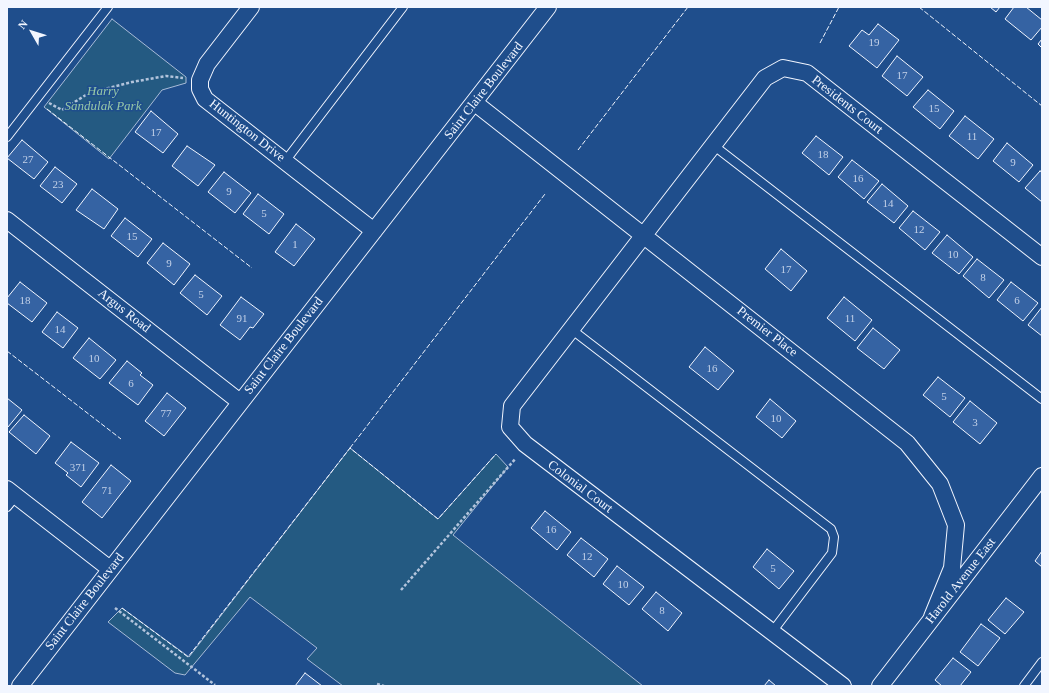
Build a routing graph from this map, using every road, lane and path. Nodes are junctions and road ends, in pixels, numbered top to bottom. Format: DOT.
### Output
graph roads {
  1 [pos="108,7"];
  2 [pos="251,7"];
  3 [pos="403,7"];
  4 [pos="548,7"];
  5 [pos="200,80"];
  6 [pos="39,97"];
  7 [pos="475,103"];
  8 [pos="7,138"];
  9 [pos="713,145"];
  10 [pos="286,160"];
  11 [pos="7,220"];
  12 [pos="374,231"];
  13 [pos="644,235"];
  14 [pos="1042,257"];
  15 [pos="572,329"];
  16 [pos="1042,399"];
  17 [pos="240,402"];
  18 [pos="525,444"];
  19 [pos="1042,476"];
  20 [pos="10,497"];
  21 [pos="110,569"];
  22 [pos="401,590"];
  23 [pos="115,608"];
  24 [pos="932,617"];
  25 [pos="772,632"];
  26 [pos="1042,662"];
  27 [pos="377,684"];
  28 [pos="215,685"];
  29 [pos="21,686"];
  30 [pos="384,686"];
  31 [pos="843,686"];
  32 [pos="880,686"];
  33 [pos="1024,686"];
  1 -- 6 [label="lane"];
  2 -- 5 [label="street"];
  3 -- 10 [label="lane"];
  4 -- 7 [label="street, Saint Claire Boulevard"];
  5 -- 6 [label="path"];
  5 -- 10 [label="street, Huntington Drive"];
  6 -- 8 [label="lane"];
  7 -- 12 [label="street, Saint Claire Boulevard"];
  7 -- 13 [label="street, Premier Place"];
  9 -- 13 [label="street, Presidents Court"];
  9 -- 14 [label="street, Presidents Court"];
  9 -- 16 [label="lane"];
  10 -- 12 [label="street, Huntington Drive"];
  11 -- 17 [label="street, Argus Road"];
  12 -- 17 [label="street, Saint Claire Boulevard"];
  13 -- 15 [label="street, Colonial Court"];
  13 -- 24 [label="street, Premier Place"];
  15 -- 18 [label="street, Colonial Court"];
  15 -- 25 [label="lane"];
  17 -- 21 [label="street, Saint Claire Boulevard"];
  18 -- 22 [label="path"];
  18 -- 25 [label="street, Colonial Court"];
  19 -- 24 [label="street, Harold Avenue East"];
  20 -- 21 [label="street"];
  21 -- 29 [label="street, Saint Claire Boulevard"];
  23 -- 28 [label="path"];
  24 -- 32 [label="street, Harold Avenue East"];
  25 -- 31 [label="street, Colonial Court"];
  26 -- 33 [label="lane"];
  27 -- 30 [label="path"];
}
